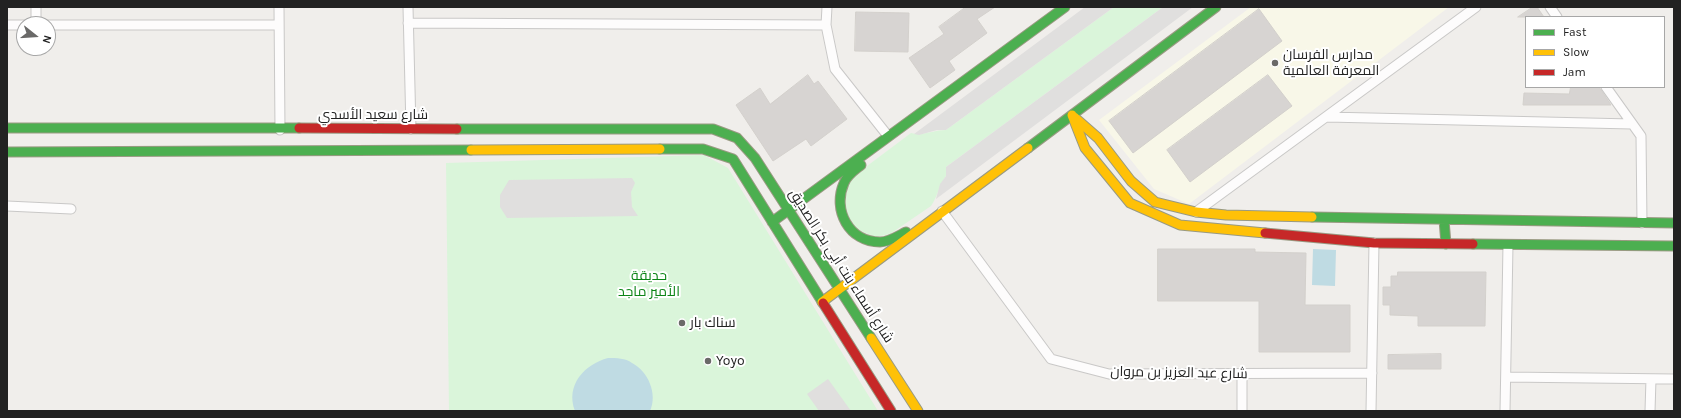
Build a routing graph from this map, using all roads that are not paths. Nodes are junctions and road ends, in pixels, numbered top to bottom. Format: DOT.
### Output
graph roads {
  1 [pos="279,7"];
  2 [pos="408,7"];
  3 [pos="827,7"];
  4 [pos="1216,7"];
  5 [pos="1476,7"];
  6 [pos="1550,7"];
  7 [pos="1061,8"];
  8 [pos="1556,16"];
  9 [pos="408,23"];
  10 [pos="56,25"];
  11 [pos="279,25"];
  12 [pos="826,25"];
  13 [pos="1607,88"];
  14 [pos="1072,114"];
  15 [pos="1327,117"];
  16 [pos="1632,124"];
  17 [pos="7,128"];
  18 [pos="411,129"];
  19 [pos="280,130"];
  20 [pos="888,136"];
  21 [pos="737,138"];
  22 [pos="7,152"];
  23 [pos="7,206"];
  24 [pos="71,209"];
  25 [pos="789,210"];
  26 [pos="942,211"];
  27 [pos="1196,212"];
  28 [pos="1444,220"];
  29 [pos="772,222"];
  30 [pos="1642,223"];
  31 [pos="1674,223"];
  32 [pos="1374,243"];
  33 [pos="1446,244"];
  34 [pos="1508,245"];
  35 [pos="1674,246"];
  36 [pos="839,290"];
  37 [pos="822,302"];
  38 [pos="1372,373"];
  39 [pos="1242,374"];
  40 [pos="1506,377"];
  41 [pos="1651,379"];
  42 [pos="1674,379"];
  43 [pos="891,411"];
  44 [pos="918,411"];
  45 [pos="1242,411"];
  46 [pos="1372,411"];
  47 [pos="1505,411"];
  48 [pos="1650,411"];
  1 -- 11 [label="street"];
  2 -- 9 [label="street"];
  3 -- 12 [label="street"];
  4 -- 14 [label="street"];
  5 -- 15 [label="street"];
  6 -- 8 [label="street"];
  7 -- 20 [label="street"];
  9 -- 12 [label="street"];
  9 -- 18 [label="street"];
  10 -- 11 [label="street"];
  11 -- 19 [label="street"];
  12 -- 20 [label="street"];
  13 -- 16 [label="street"];
  14 -- 26 [label="street"];
  14 -- 27 [label="street"];
  14 -- 32 [label="street"];
  15 -- 16 [label="street"];
  15 -- 27 [label="street"];
  16 -- 30 [label="street"];
  17 -- 19 [label="street, شارع سعيد الأسدي"];
  18 -- 19 [label="street, شارع سعيد الأسدي"];
  18 -- 21 [label="street, شارع سعيد الأسدي"];
  20 -- 25 [label="street"];
  20 -- 26 [label="street"];
  21 -- 25 [label="street, شارع أسماء بنت أبي بكر الصديق"];
  22 -- 29 [label="street"];
  23 -- 24 [label="street"];
  25 -- 29 [label="street"];
  25 -- 36 [label="street, شارع أسماء بنت أبي بكر الصديق"];
  26 -- 36 [label="street"];
  26 -- 39 [label="street, شارع عبد العزيز بن مروان"];
  27 -- 28 [label="street"];
  28 -- 30 [label="street"];
  28 -- 33 [label="street"];
  29 -- 37 [label="street"];
  30 -- 31 [label="street"];
  32 -- 33 [label="street"];
  32 -- 38 [label="street"];
  33 -- 34 [label="street"];
  34 -- 35 [label="street"];
  34 -- 40 [label="street"];
  36 -- 37 [label="street"];
  36 -- 44 [label="street, شارع أسماء بنت أبي بكر الصديق"];
  37 -- 43 [label="street"];
  38 -- 39 [label="street, شارع عبد العزيز بن مروان"];
  38 -- 46 [label="street"];
  39 -- 45 [label="street"];
  40 -- 41 [label="street"];
  40 -- 47 [label="street"];
  41 -- 42 [label="street"];
  41 -- 48 [label="street"];
}
